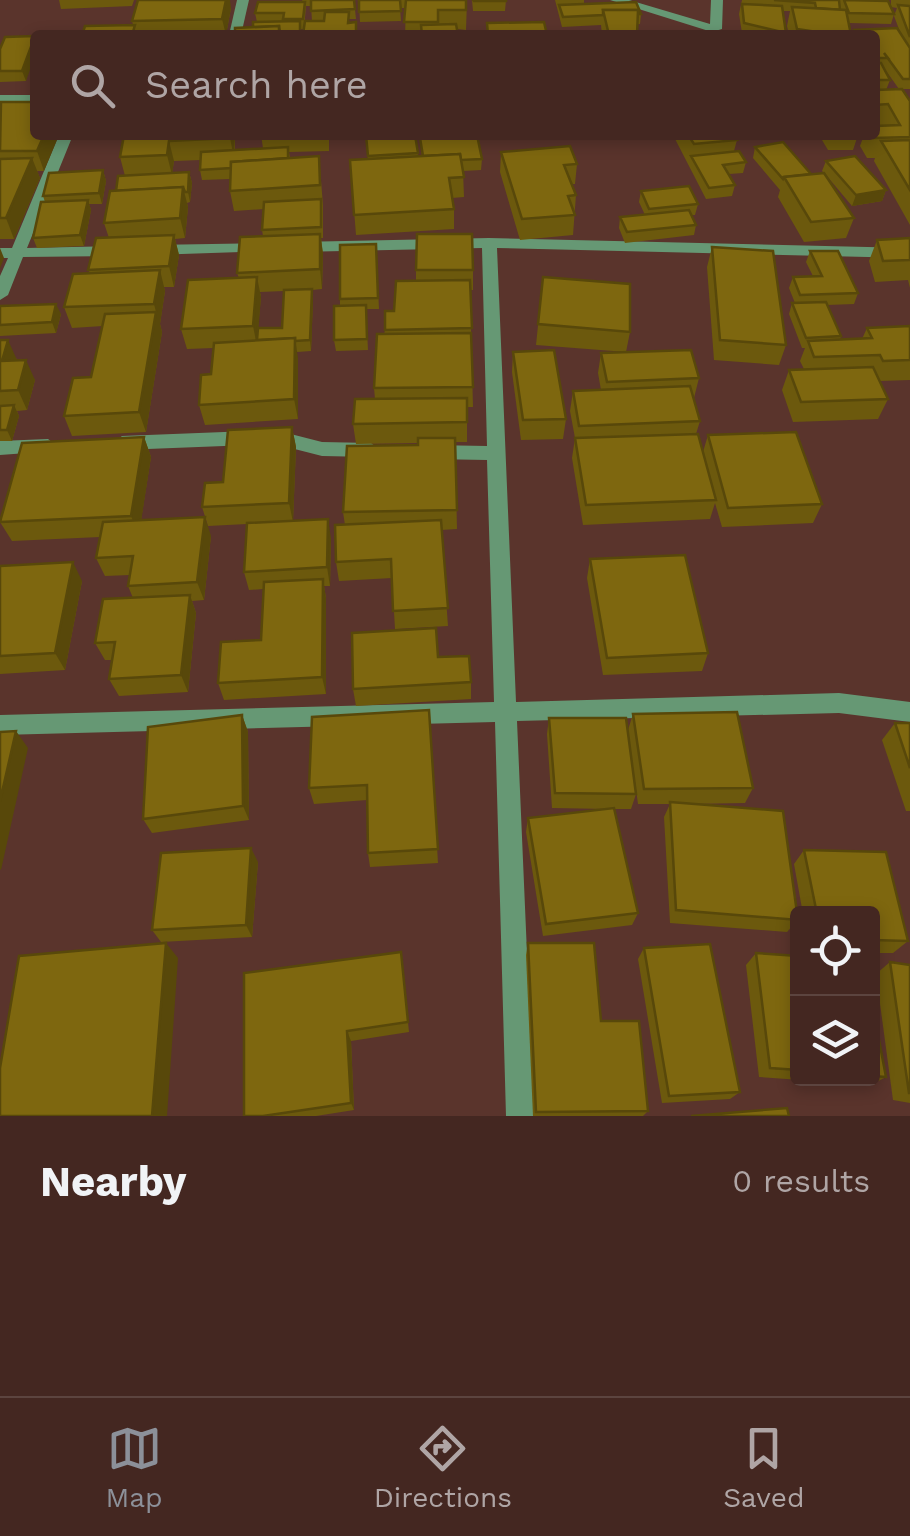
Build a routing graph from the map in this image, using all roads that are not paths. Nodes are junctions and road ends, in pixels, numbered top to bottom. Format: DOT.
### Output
graph roads {
  1 [pos="243,0"];
  2 [pos="616,0"];
  3 [pos="716,0"];
  4 [pos="235,30"];
  5 [pos="0,99"];
  6 [pos="30,99"];
  7 [pos="64,140"];
  8 [pos="490,244"];
  9 [pos="0,253"];
  10 [pos="21,253"];
  11 [pos="910,253"];
  12 [pos="0,295"];
  13 [pos="98,444"];
  14 [pos="59,445"];
  15 [pos="0,448"];
  16 [pos="497,453"];
  17 [pos="509,709"];
  18 [pos="910,712"];
  19 [pos="0,725"];
  20 [pos="520,1116"];
  1 -- 4 [label="street"];
  2 -- 3 [label="street"];
  5 -- 6 [label="street"];
  7 -- 10 [label="street"];
  8 -- 10 [label="street"];
  8 -- 11 [label="street"];
  8 -- 16 [label="street"];
  9 -- 10 [label="street"];
  10 -- 12 [label="street"];
  13 -- 16 [label="street"];
  14 -- 15 [label="street"];
  16 -- 17 [label="street"];
  17 -- 18 [label="street"];
  17 -- 19 [label="street"];
  17 -- 20 [label="street"];
}
